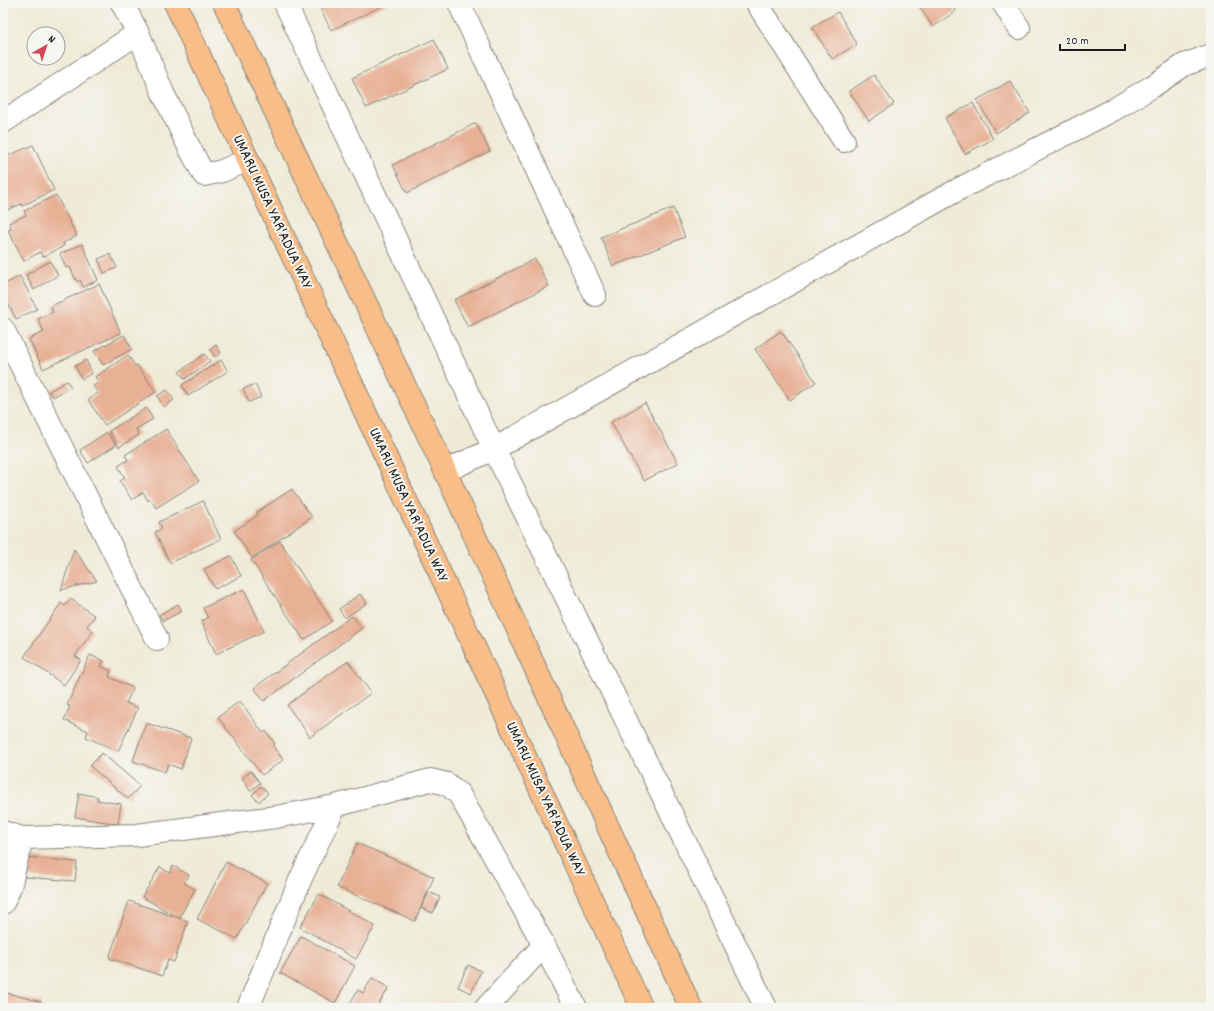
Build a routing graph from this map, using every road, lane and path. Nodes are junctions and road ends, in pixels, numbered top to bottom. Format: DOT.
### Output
graph roads {
  1 [pos="122,3"];
  2 [pos="175,3"];
  3 [pos="224,3"];
  4 [pos="285,3"];
  5 [pos="460,3"];
  6 [pos="757,3"];
  7 [pos="1003,3"];
  8 [pos="1019,28"];
  9 [pos="138,33"];
  10 [pos="1211,55"];
  11 [pos="3,122"];
  12 [pos="844,141"];
  13 [pos="248,160"];
  14 [pos="595,295"];
  15 [pos="3,329"];
  16 [pos="494,449"];
  17 [pos="445,471"];
  18 [pos="157,639"];
  19 [pos="335,806"];
  20 [pos="12,835"];
  21 [pos="3,903"];
  22 [pos="544,945"];
  23 [pos="248,1008"];
  24 [pos="486,1008"];
  25 [pos="576,1008"];
  26 [pos="642,1008"];
  27 [pos="691,1008"];
  28 [pos="766,1008"];
  1 -- 9 [label="street"];
  2 -- 13 [label="main road, UMARU MUSA YAR'ADUA WAY"];
  3 -- 17 [label="main road"];
  4 -- 16 [label="street"];
  5 -- 14 [label="street"];
  6 -- 12 [label="street"];
  7 -- 8 [label="street"];
  9 -- 11 [label="street"];
  9 -- 13 [label="street"];
  10 -- 16 [label="street"];
  13 -- 26 [label="main road, UMARU MUSA YAR'ADUA WAY"];
  15 -- 18 [label="street"];
  16 -- 17 [label="street"];
  16 -- 28 [label="street"];
  17 -- 27 [label="main road"];
  19 -- 20 [label="street"];
  19 -- 22 [label="street"];
  19 -- 23 [label="street"];
  20 -- 21 [label="street"];
  22 -- 24 [label="street"];
  22 -- 25 [label="street"];
}
